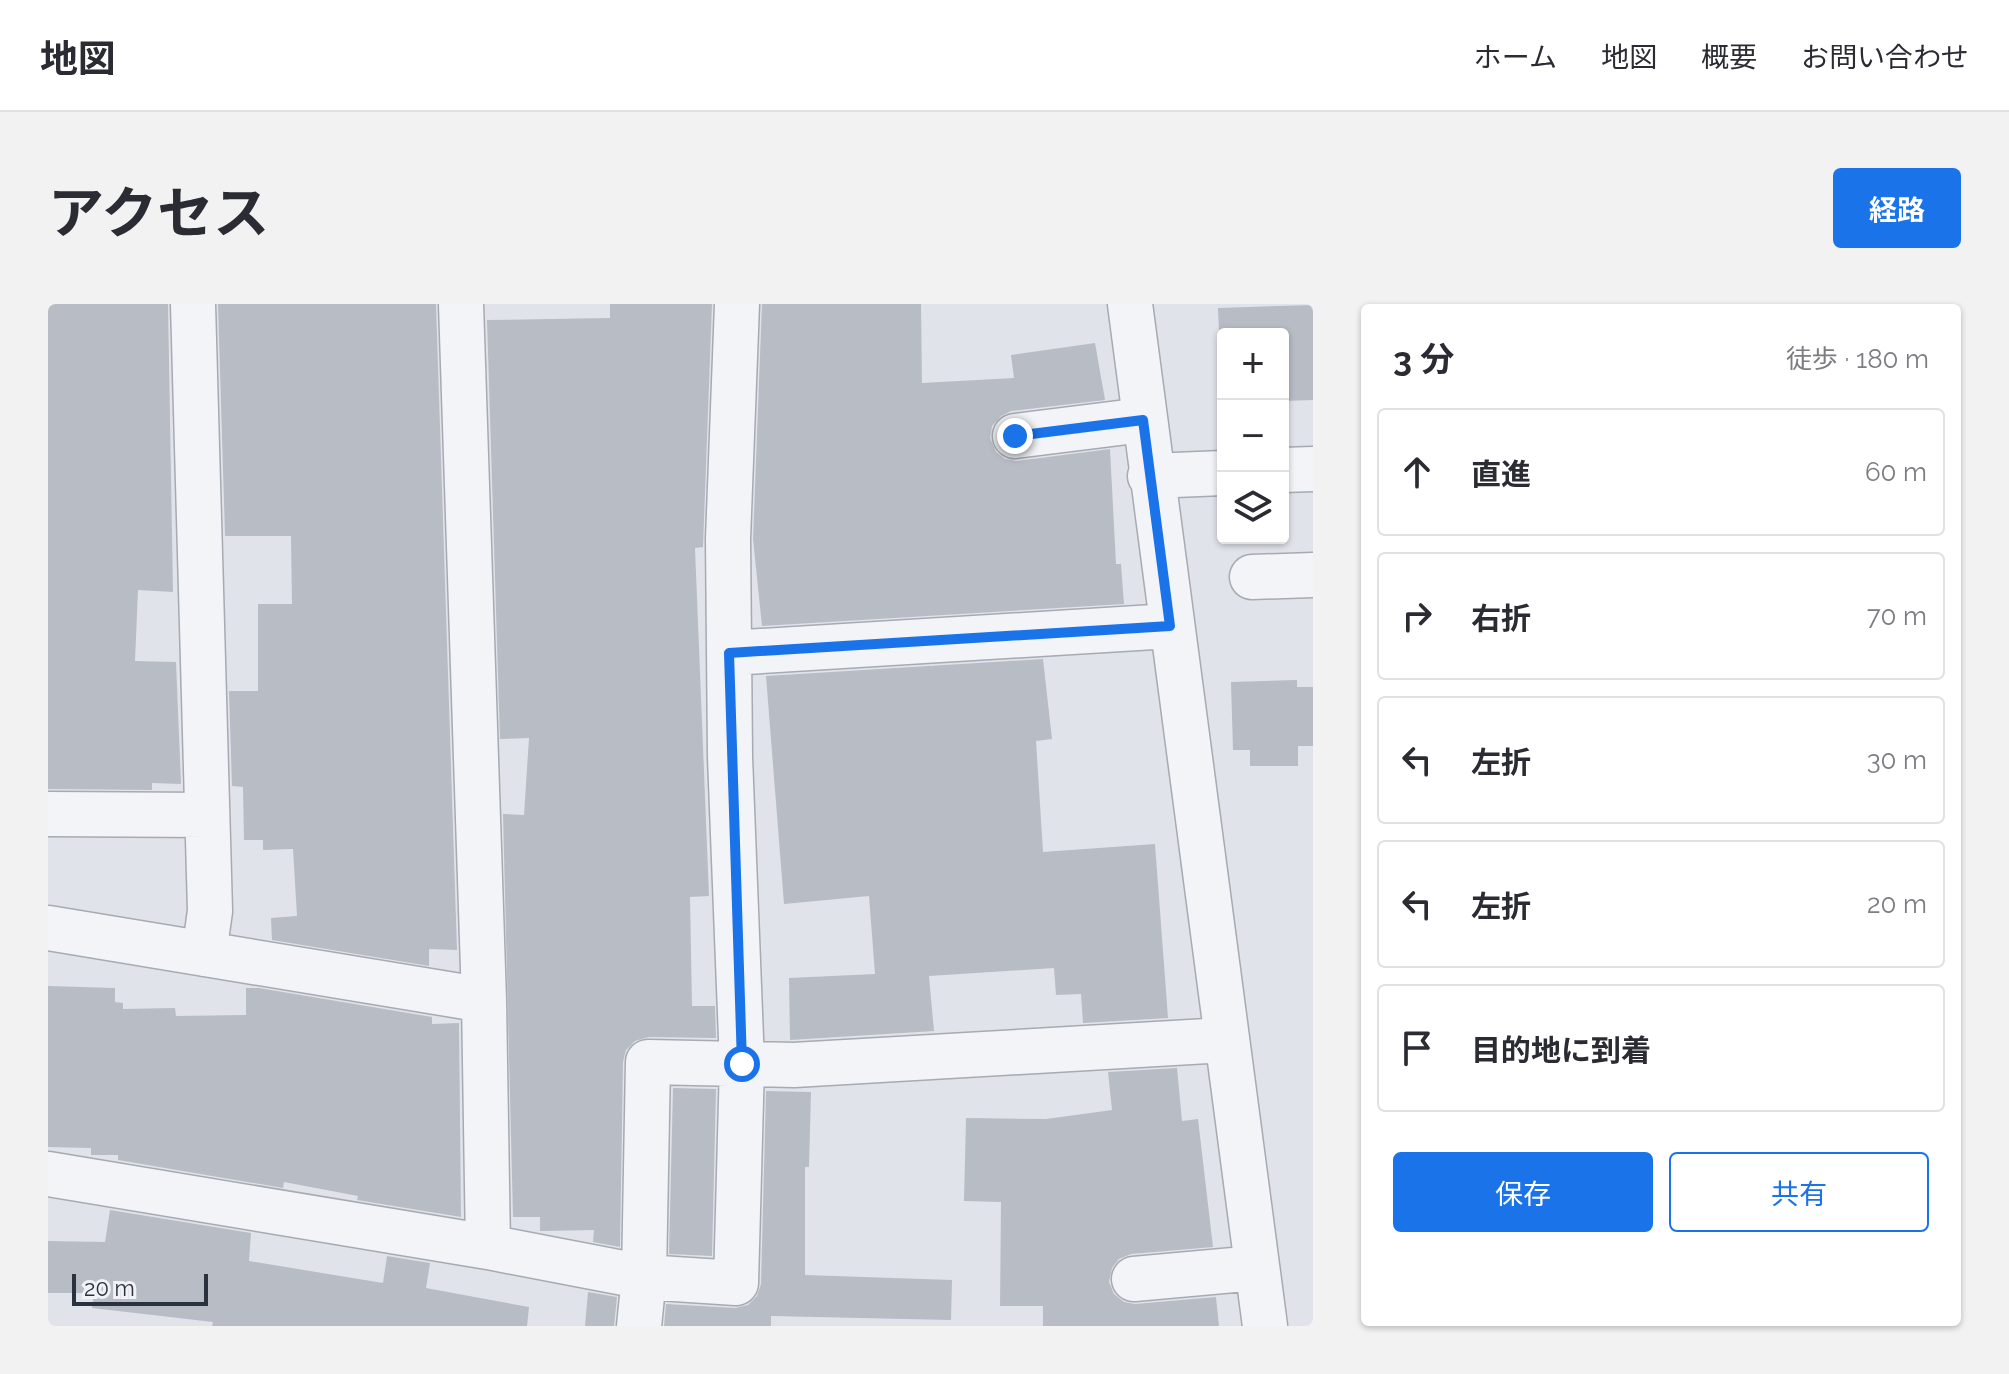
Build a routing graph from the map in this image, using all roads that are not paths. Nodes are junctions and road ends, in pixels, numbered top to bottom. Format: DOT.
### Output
graph roads {
  1 [pos="193,304"];
  2 [pos="461,304"];
  3 [pos="737,304"];
  4 [pos="1130,304"];
  5 [pos="1143,420"];
  6 [pos="1015,436"];
  7 [pos="1313,469"];
  8 [pos="1289,470"];
  9 [pos="1217,473"];
  10 [pos="1150,476"];
  11 [pos="1313,575"];
  12 [pos="1252,577"];
  13 [pos="1170,626"];
  14 [pos="729,653"];
  15 [pos="48,814"];
  16 [pos="206,815"];
  17 [pos="48,928"];
  18 [pos="204,954"];
  19 [pos="484,1000"];
  20 [pos="1225,1040"];
  21 [pos="742,1064"];
  22 [pos="48,1174"];
  23 [pos="488,1247"];
  24 [pos="1256,1268"];
  25 [pos="644,1277"];
  26 [pos="1134,1279"];
  27 [pos="639,1326"];
  28 [pos="1265,1326"];
  1 -- 16 [label="street"];
  2 -- 19 [label="street"];
  3 -- 14 [label="street"];
  4 -- 5 [label="street"];
  5 -- 6 [label="street"];
  5 -- 10 [label="street"];
  7 -- 8 [label="street"];
  9 -- 10 [label="street"];
  10 -- 13 [label="street"];
  11 -- 12 [label="street"];
  13 -- 14 [label="street"];
  13 -- 20 [label="street"];
  14 -- 21 [label="street"];
  15 -- 16 [label="street"];
  16 -- 18 [label="street"];
  17 -- 18 [label="street"];
  18 -- 19 [label="street"];
  19 -- 23 [label="street"];
  20 -- 21 [label="street"];
  20 -- 24 [label="street"];
  21 -- 25 [label="street"];
  21 -- 25 [label="street"];
  22 -- 23 [label="street"];
  23 -- 25 [label="street"];
  24 -- 26 [label="street"];
  24 -- 28 [label="street"];
  25 -- 27 [label="street"];
}
